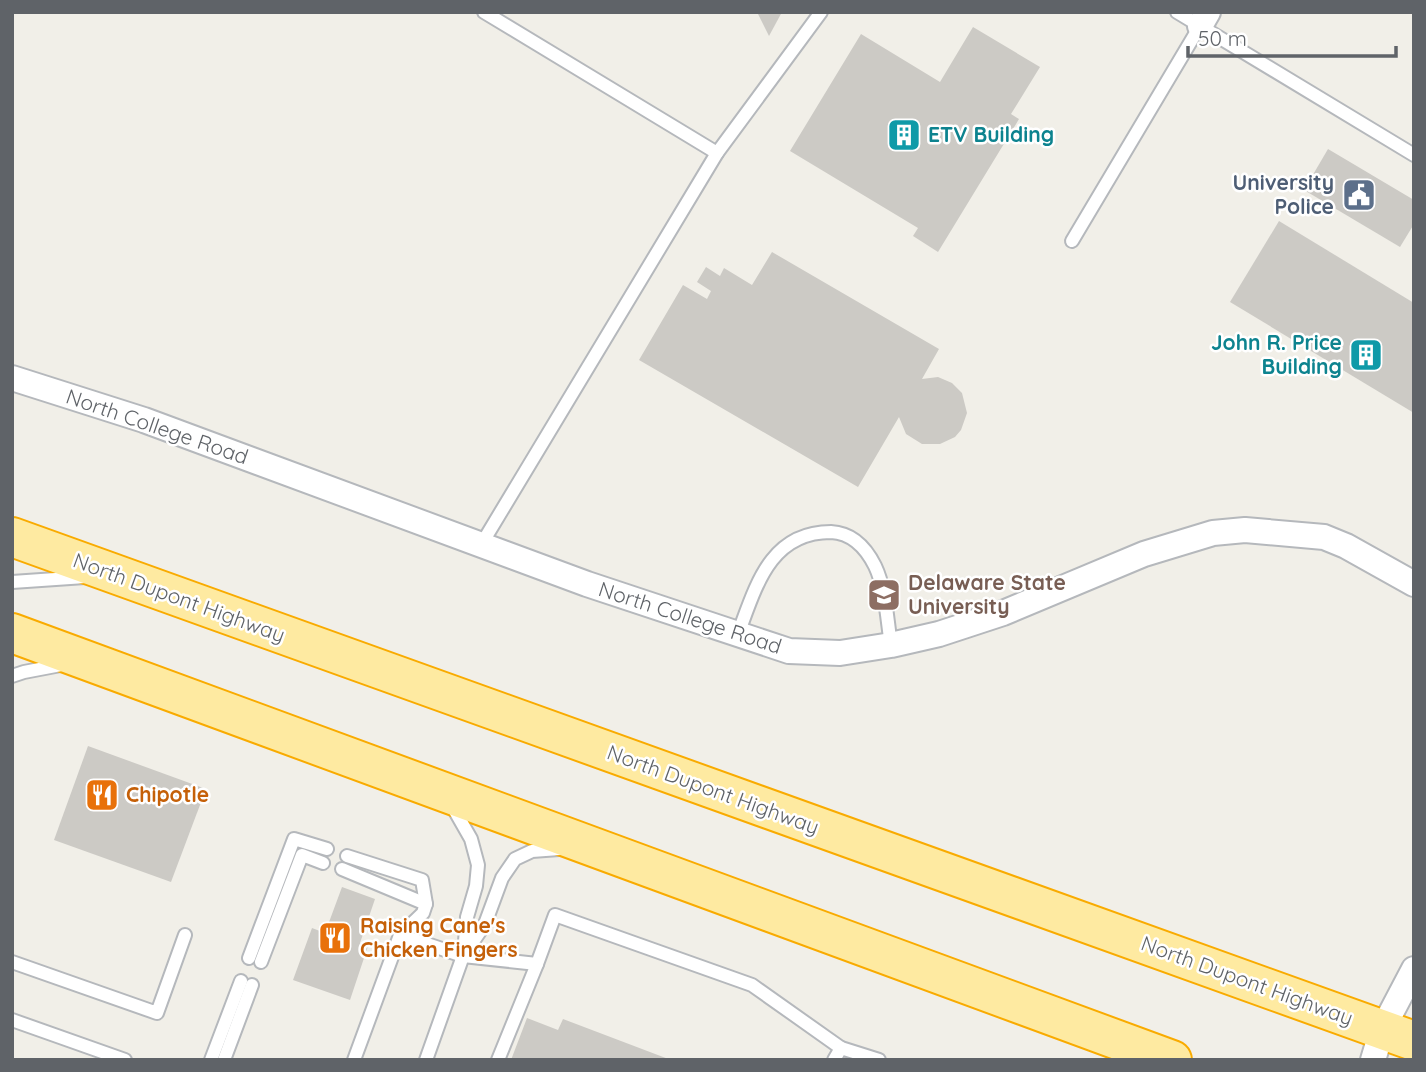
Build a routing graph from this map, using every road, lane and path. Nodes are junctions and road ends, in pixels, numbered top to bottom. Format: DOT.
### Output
graph roads {
  1 [pos="484,12"];
  2 [pos="821,12"];
  3 [pos="1177,12"];
  4 [pos="1204,19"];
  5 [pos="716,153"];
  6 [pos="1414,155"];
  7 [pos="1072,241"];
  8 [pos="12,378"];
  9 [pos="12,537"];
  10 [pos="481,545"];
  11 [pos="116,575"];
  12 [pos="12,582"];
  13 [pos="1414,584"];
  14 [pos="12,634"];
  15 [pos="738,634"];
  16 [pos="891,645"];
  17 [pos="87,661"];
  18 [pos="12,676"];
  19 [pos="445,793"];
  20 [pos="327,849"];
  21 [pos="605,851"];
  22 [pos="347,856"];
  23 [pos="323,863"];
  24 [pos="342,869"];
  25 [pos="426,904"];
  26 [pos="186,935"];
  27 [pos="400,935"];
  28 [pos="463,956"];
  29 [pos="12,962"];
  30 [pos="537,964"];
  31 [pos="1414,969"];
  32 [pos="12,1020"];
  33 [pos="1390,1044"];
  34 [pos="837,1054"];
  35 [pos="125,1060"];
  36 [pos="211,1060"];
  37 [pos="224,1060"];
  38 [pos="354,1060"];
  39 [pos="426,1060"];
  40 [pos="498,1060"];
  41 [pos="879,1060"];
  42 [pos="1172,1060"];
  1 -- 5 [label="lane"];
  2 -- 5 [label="lane"];
  3 -- 4 [label="lane"];
  4 -- 6 [label="lane"];
  4 -- 7 [label="lane"];
  5 -- 10 [label="lane"];
  8 -- 10 [label="street, North College Road"];
  9 -- 11 [label="highway, North Dupont Highway"];
  10 -- 15 [label="street, North College Road"];
  11 -- 12 [label="lane"];
  11 -- 33 [label="highway, North Dupont Highway"];
  13 -- 16 [label="street, North College Road"];
  14 -- 17 [label="highway"];
  15 -- 16 [label="street, North College Road"];
  15 -- 16 [label="lane"];
  17 -- 18 [label="lane"];
  17 -- 19 [label="highway"];
  19 -- 21 [label="highway"];
  19 -- 28 [label="lane"];
  20 -- 23 [label="lane"];
  21 -- 28 [label="lane"];
  21 -- 42 [label="highway"];
  22 -- 25 [label="lane"];
  24 -- 25 [label="lane"];
  25 -- 27 [label="lane"];
  26 -- 29 [label="lane"];
  27 -- 28 [label="lane"];
  27 -- 38 [label="lane"];
  28 -- 30 [label="lane"];
  28 -- 39 [label="lane"];
  30 -- 34 [label="lane"];
  30 -- 40 [label="lane"];
  31 -- 33 [label="street"];
  32 -- 35 [label="lane"];
  34 -- 41 [label="lane"];
  36 -- 37 [label="lane"];
}
